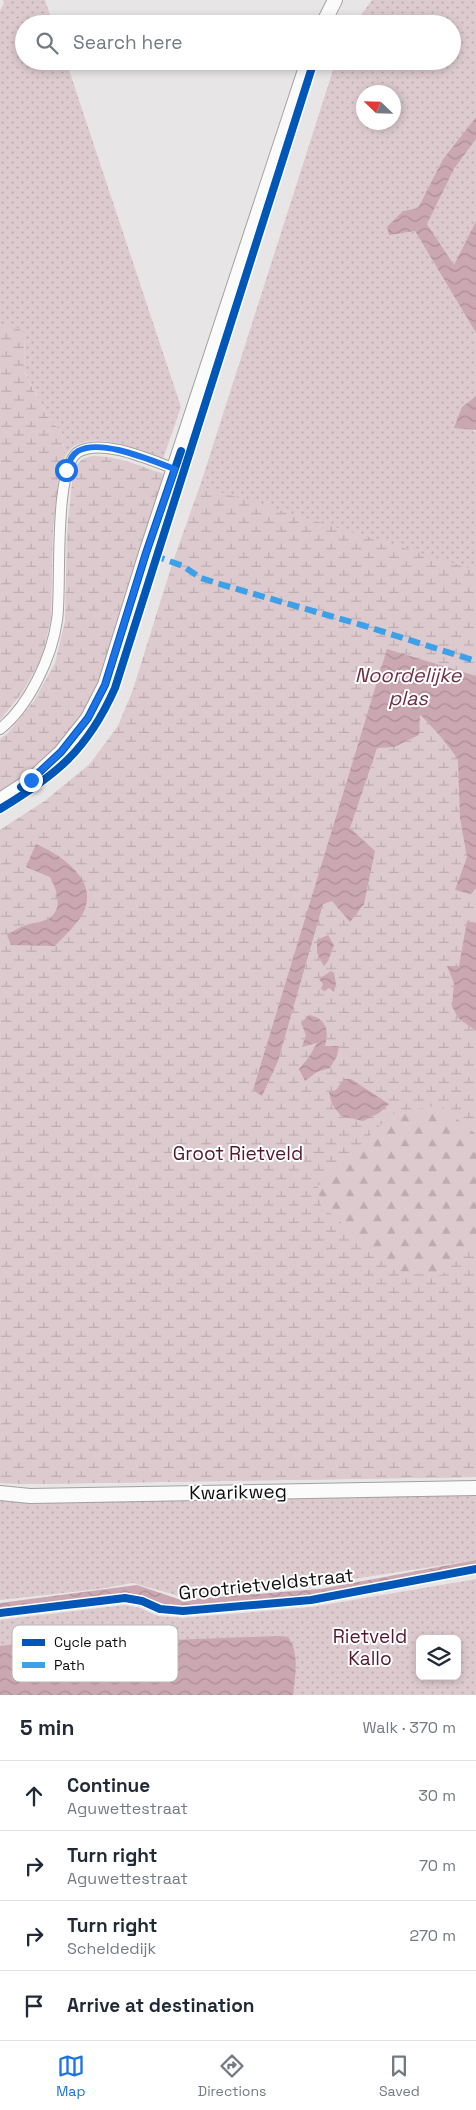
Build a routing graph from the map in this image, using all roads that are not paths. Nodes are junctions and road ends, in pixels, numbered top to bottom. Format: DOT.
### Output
graph roads {
  1 [pos="335,0"];
  2 [pos="328,15"];
  3 [pos="305,70"];
  4 [pos="175,469"];
  5 [pos="0,729"];
  6 [pos="0,800"];
  7 [pos="476,1488"];
  8 [pos="0,1493"];
  1 -- 2 [label="street"];
  3 -- 4 [label="street"];
  4 -- 5 [label="street"];
  4 -- 6 [label="street"];
  7 -- 8 [label="street, Kwarikweg"];
}
